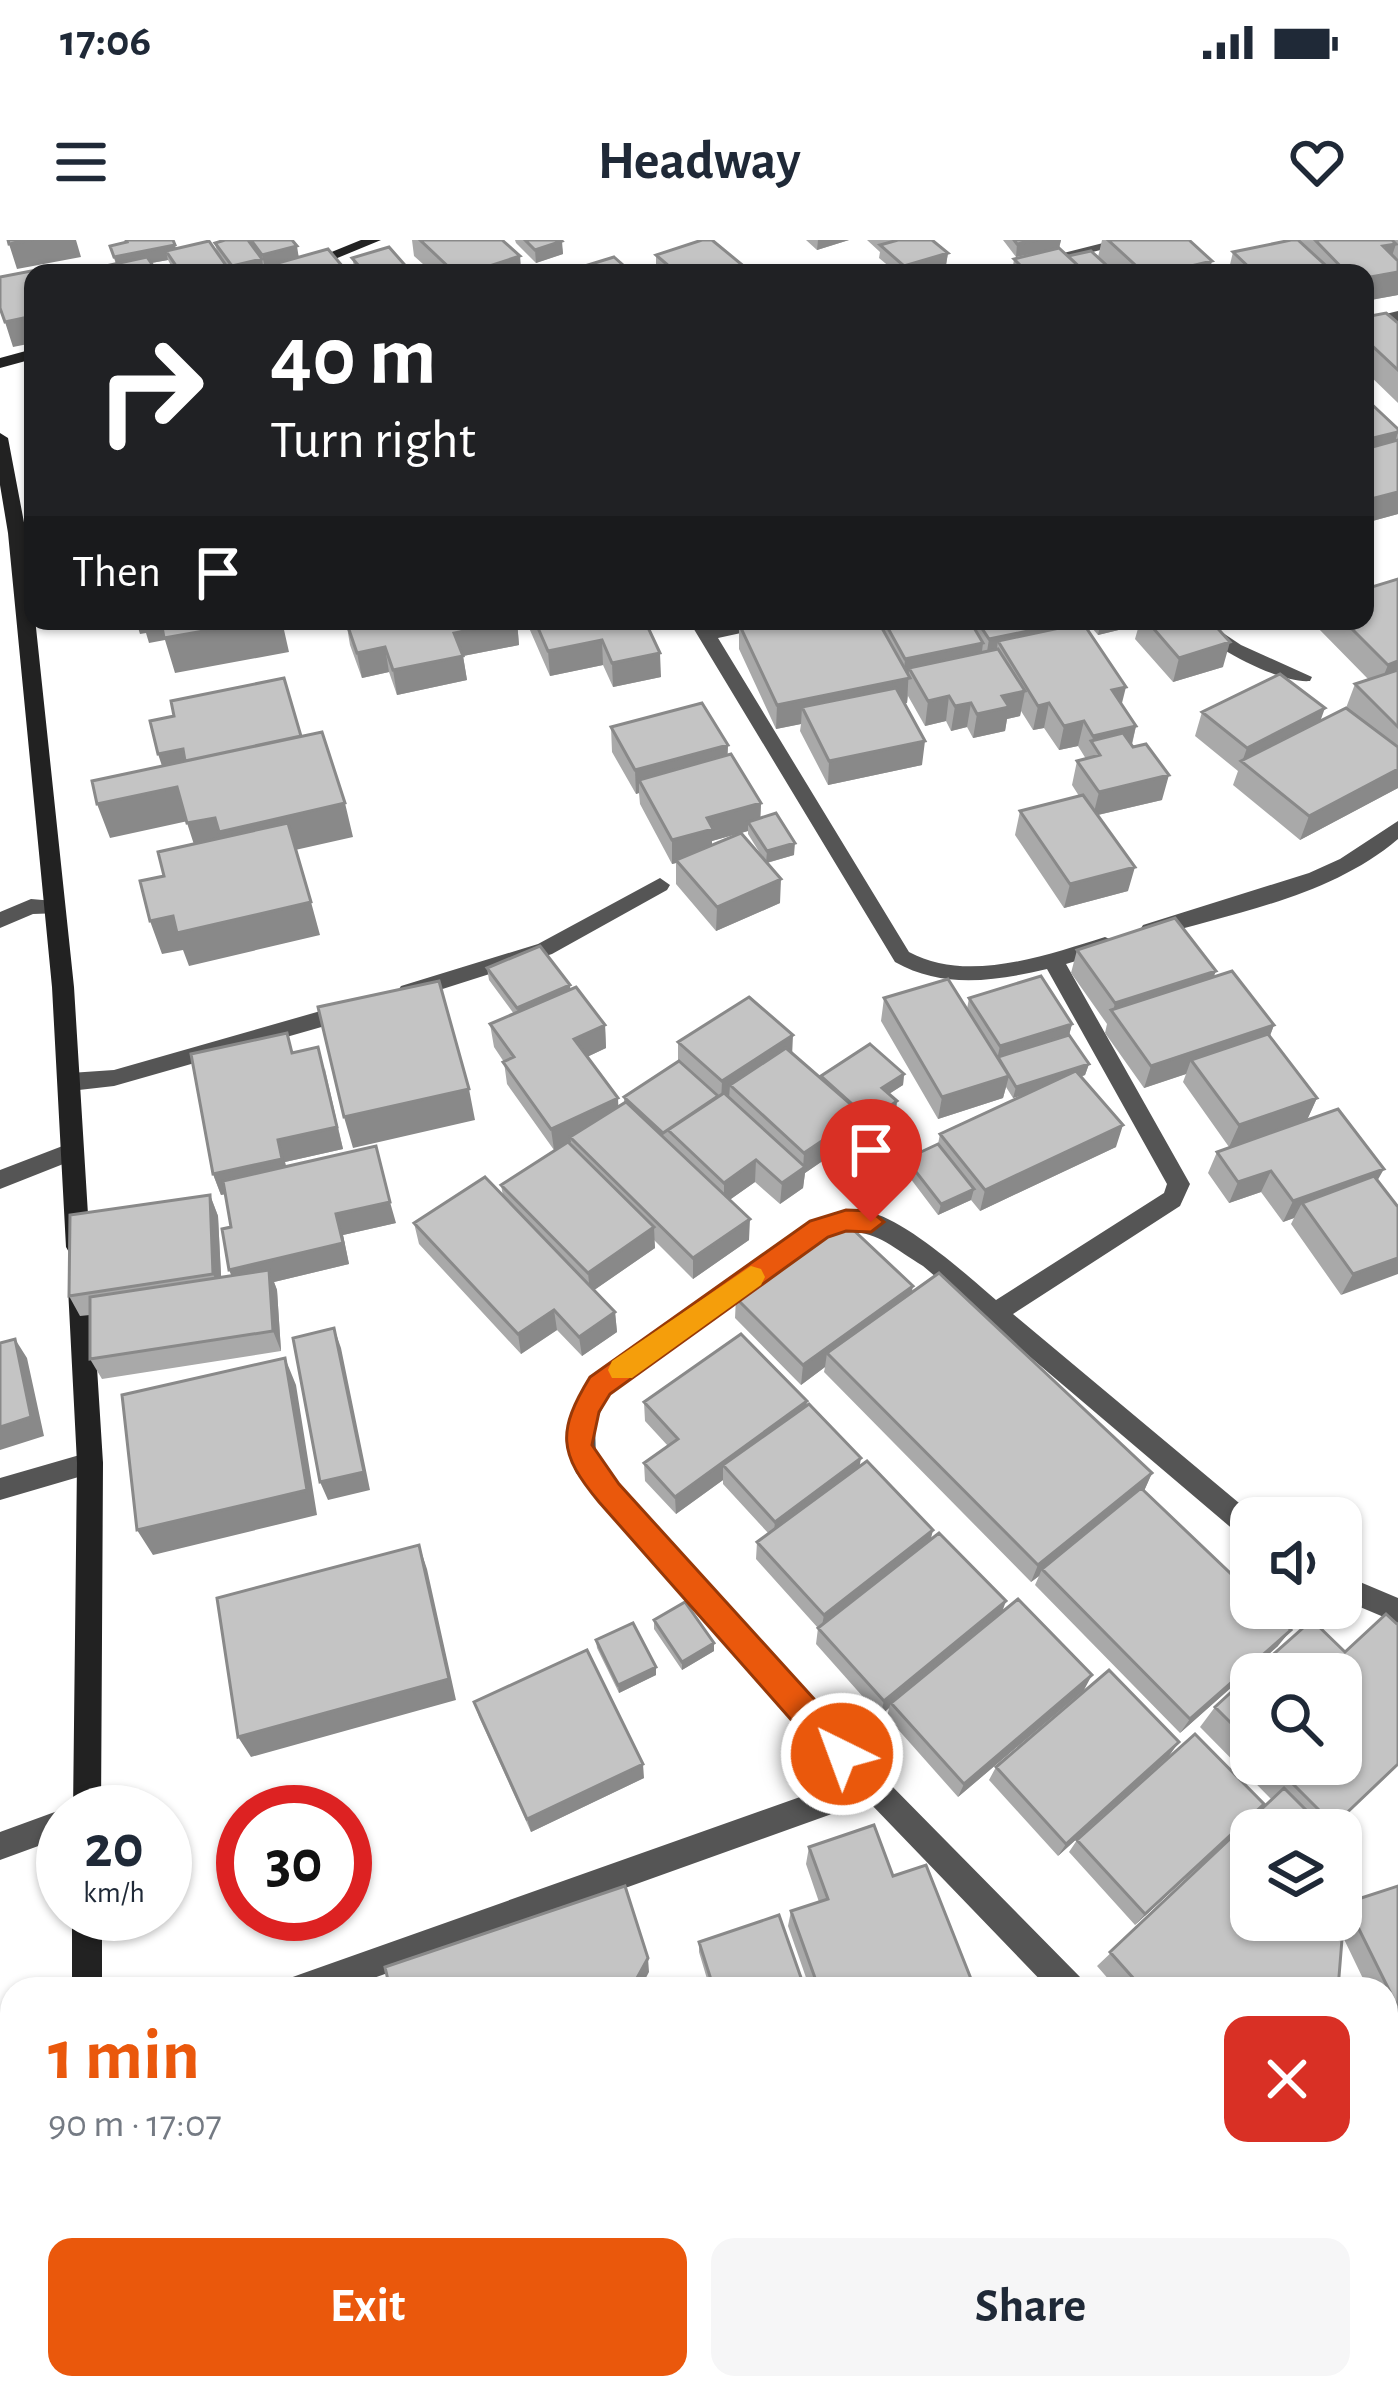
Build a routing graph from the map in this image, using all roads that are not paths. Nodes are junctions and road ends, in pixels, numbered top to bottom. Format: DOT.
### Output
graph roads {
  1 [pos="374,240"];
  2 [pos="1120,243"];
  3 [pos="311,264"];
  4 [pos="1030,264"];
  5 [pos="0,438"];
  6 [pos="24,527"];
  7 [pos="30,630"];
  8 [pos="703,630"];
  9 [pos="1206,630"];
  10 [pos="1303,677"];
  11 [pos="1398,827"];
  12 [pos="660,885"];
  13 [pos="43,907"];
  14 [pos="0,922"];
  15 [pos="1054,962"];
  16 [pos="70,1082"];
  17 [pos="73,1151"];
  18 [pos="3,1179"];
  19 [pos="997,1312"];
  20 [pos="90,1463"];
  21 [pos="12,1486"];
  22 [pos="1230,1511"];
  23 [pos="1362,1595"];
  24 [pos="1398,1611"];
  25 [pos="86,1785"];
  26 [pos="872,1786"];
  27 [pos="87,1941"];
  28 [pos="87,1977"];
  29 [pos="335,1977"];
  30 [pos="1058,1977"];
  1 -- 3 [label="street"];
  2 -- 4 [label="street"];
  5 -- 6 [label="street"];
  7 -- 13 [label="street"];
  8 -- 15 [label="street"];
  9 -- 10 [label="street"];
  11 -- 15 [label="street"];
  12 -- 16 [label="street"];
  13 -- 14 [label="street"];
  13 -- 16 [label="street"];
  15 -- 19 [label="street"];
  16 -- 17 [label="street"];
  17 -- 18 [label="street"];
  17 -- 20 [label="street"];
  19 -- 22 [label="street"];
  19 -- 26 [label="street"];
  20 -- 21 [label="street"];
  20 -- 25 [label="street"];
  23 -- 24 [label="street"];
  26 -- 29 [label="street"];
  26 -- 30 [label="street"];
  27 -- 28 [label="street"];
}
